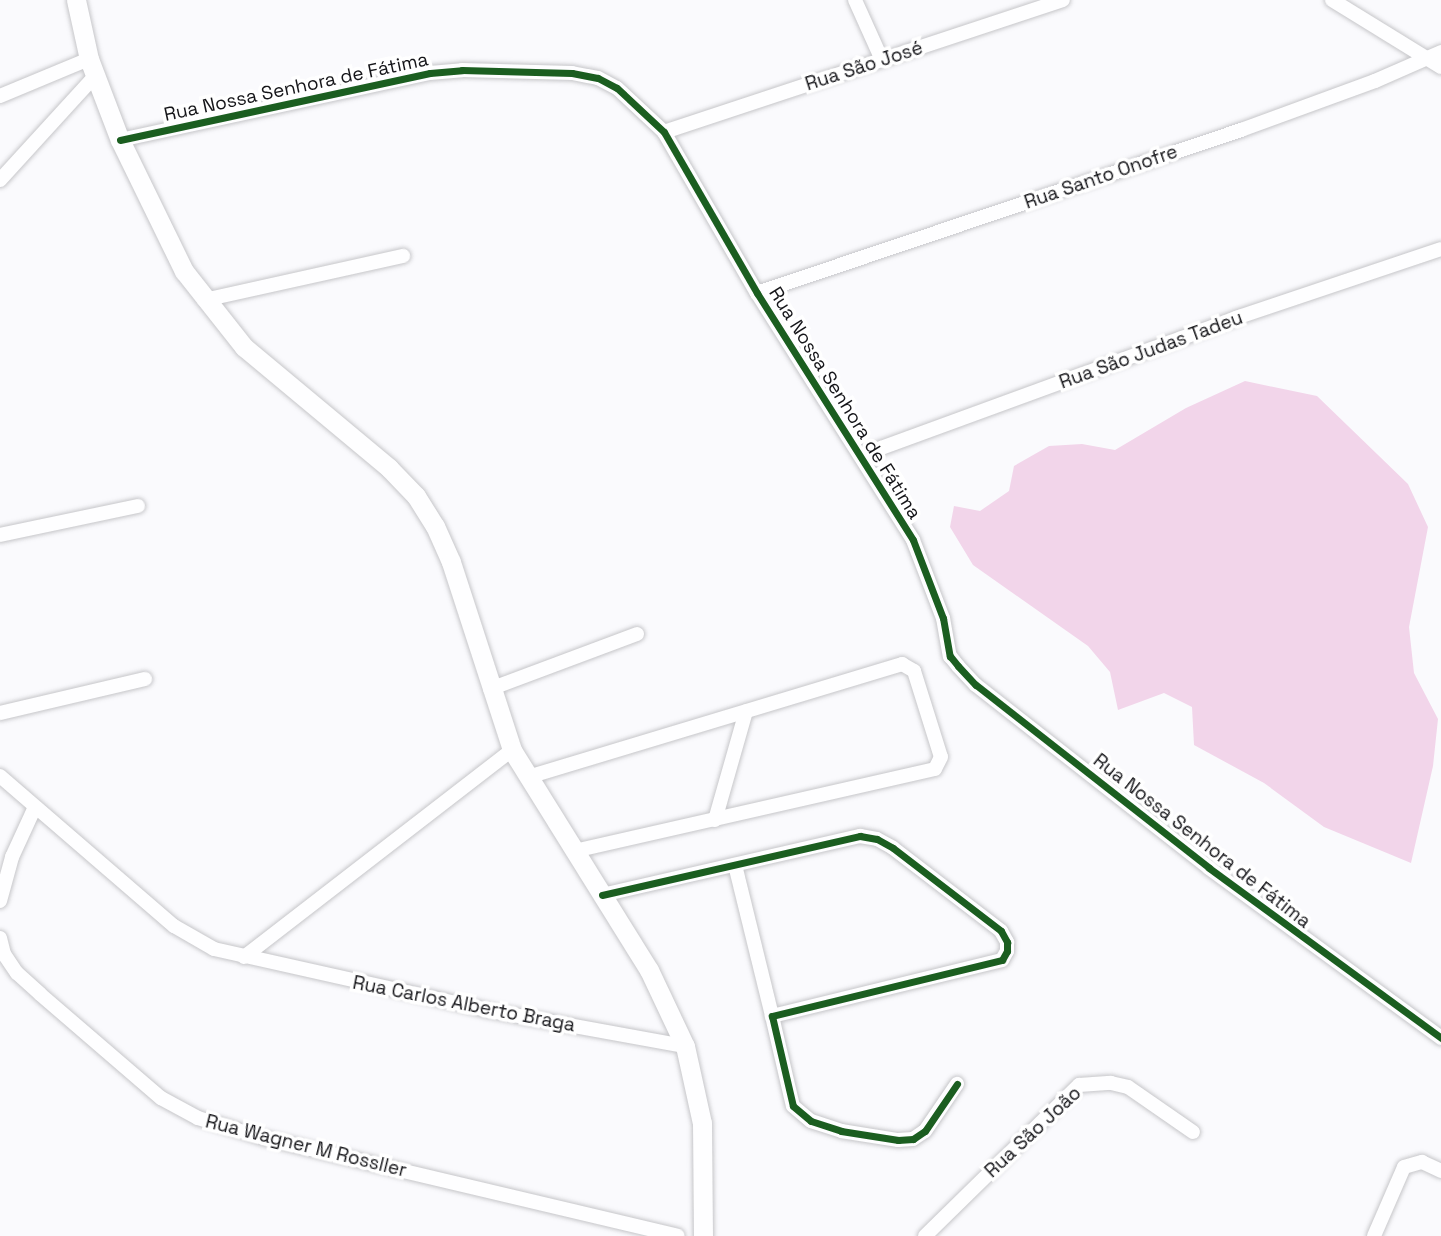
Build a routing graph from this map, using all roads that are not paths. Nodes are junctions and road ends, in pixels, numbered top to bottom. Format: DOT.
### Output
graph roads {
  1 [pos="76,0"];
  2 [pos="855,0"];
  3 [pos="1063,0"];
  4 [pos="1332,0"];
  5 [pos="1437,59"];
  6 [pos="882,60"];
  7 [pos="92,68"];
  8 [pos="0,96"];
  9 [pos="664,132"];
  10 [pos="120,140"];
  11 [pos="0,180"];
  12 [pos="1441,248"];
  13 [pos="402,256"];
  14 [pos="757,293"];
  15 [pos="204,299"];
  16 [pos="862,455"];
  17 [pos="138,506"];
  18 [pos="0,535"];
  19 [pos="637,634"];
  20 [pos="145,679"];
  21 [pos="490,689"];
  22 [pos="746,711"];
  23 [pos="0,713"];
  24 [pos="512,750"];
  25 [pos="0,776"];
  26 [pos="528,777"];
  27 [pos="34,807"];
  28 [pos="715,820"];
  29 [pos="575,851"];
  30 [pos="735,865"];
  31 [pos="603,895"];
  32 [pos="0,901"];
  33 [pos="0,939"];
  34 [pos="244,957"];
  35 [pos="772,1016"];
  36 [pos="1441,1038"];
  37 [pos="685,1046"];
  38 [pos="957,1084"];
  39 [pos="1193,1132"];
  40 [pos="1441,1171"];
  41 [pos="678,1236"];
  42 [pos="703,1236"];
  43 [pos="925,1236"];
  44 [pos="1374,1236"];
  1 -- 7 [label="main road"];
  2 -- 6 [label="street"];
  3 -- 6 [label="street, Rua São José"];
  4 -- 5 [label="street"];
  5 -- 14 [label="street, Rua Santo Onofre"];
  6 -- 9 [label="street, Rua São José"];
  7 -- 8 [label="street"];
  7 -- 10 [label="main road"];
  7 -- 11 [label="street"];
  9 -- 10 [label="street, Rua Nossa Senhora de Fátima"];
  9 -- 14 [label="street, Rua Nossa Senhora de Fátima"];
  10 -- 15 [label="main road"];
  12 -- 16 [label="street, Rua São Judas Tadeu"];
  13 -- 15 [label="street"];
  14 -- 16 [label="street, Rua Nossa Senhora de Fátima"];
  15 -- 21 [label="main road"];
  16 -- 36 [label="street, Rua Nossa Senhora de Fátima"];
  17 -- 18 [label="street"];
  19 -- 21 [label="street"];
  20 -- 23 [label="street"];
  21 -- 24 [label="main road"];
  22 -- 26 [label="street"];
  22 -- 28 [label="street"];
  22 -- 28 [label="street"];
  24 -- 26 [label="main road"];
  24 -- 34 [label="street"];
  25 -- 27 [label="street, Rua Carlos Alberto Braga"];
  26 -- 29 [label="main road"];
  27 -- 32 [label="street"];
  27 -- 34 [label="street, Rua Carlos Alberto Braga"];
  28 -- 29 [label="street"];
  29 -- 31 [label="main road"];
  30 -- 31 [label="street"];
  30 -- 35 [label="street"];
  30 -- 35 [label="street"];
  31 -- 37 [label="main road"];
  33 -- 41 [label="street, Rua Wagner M Rossller"];
  34 -- 37 [label="street, Rua Carlos Alberto Braga"];
  35 -- 38 [label="street"];
  37 -- 42 [label="main road"];
  39 -- 43 [label="street, Rua São João"];
  40 -- 44 [label="street"];
}
